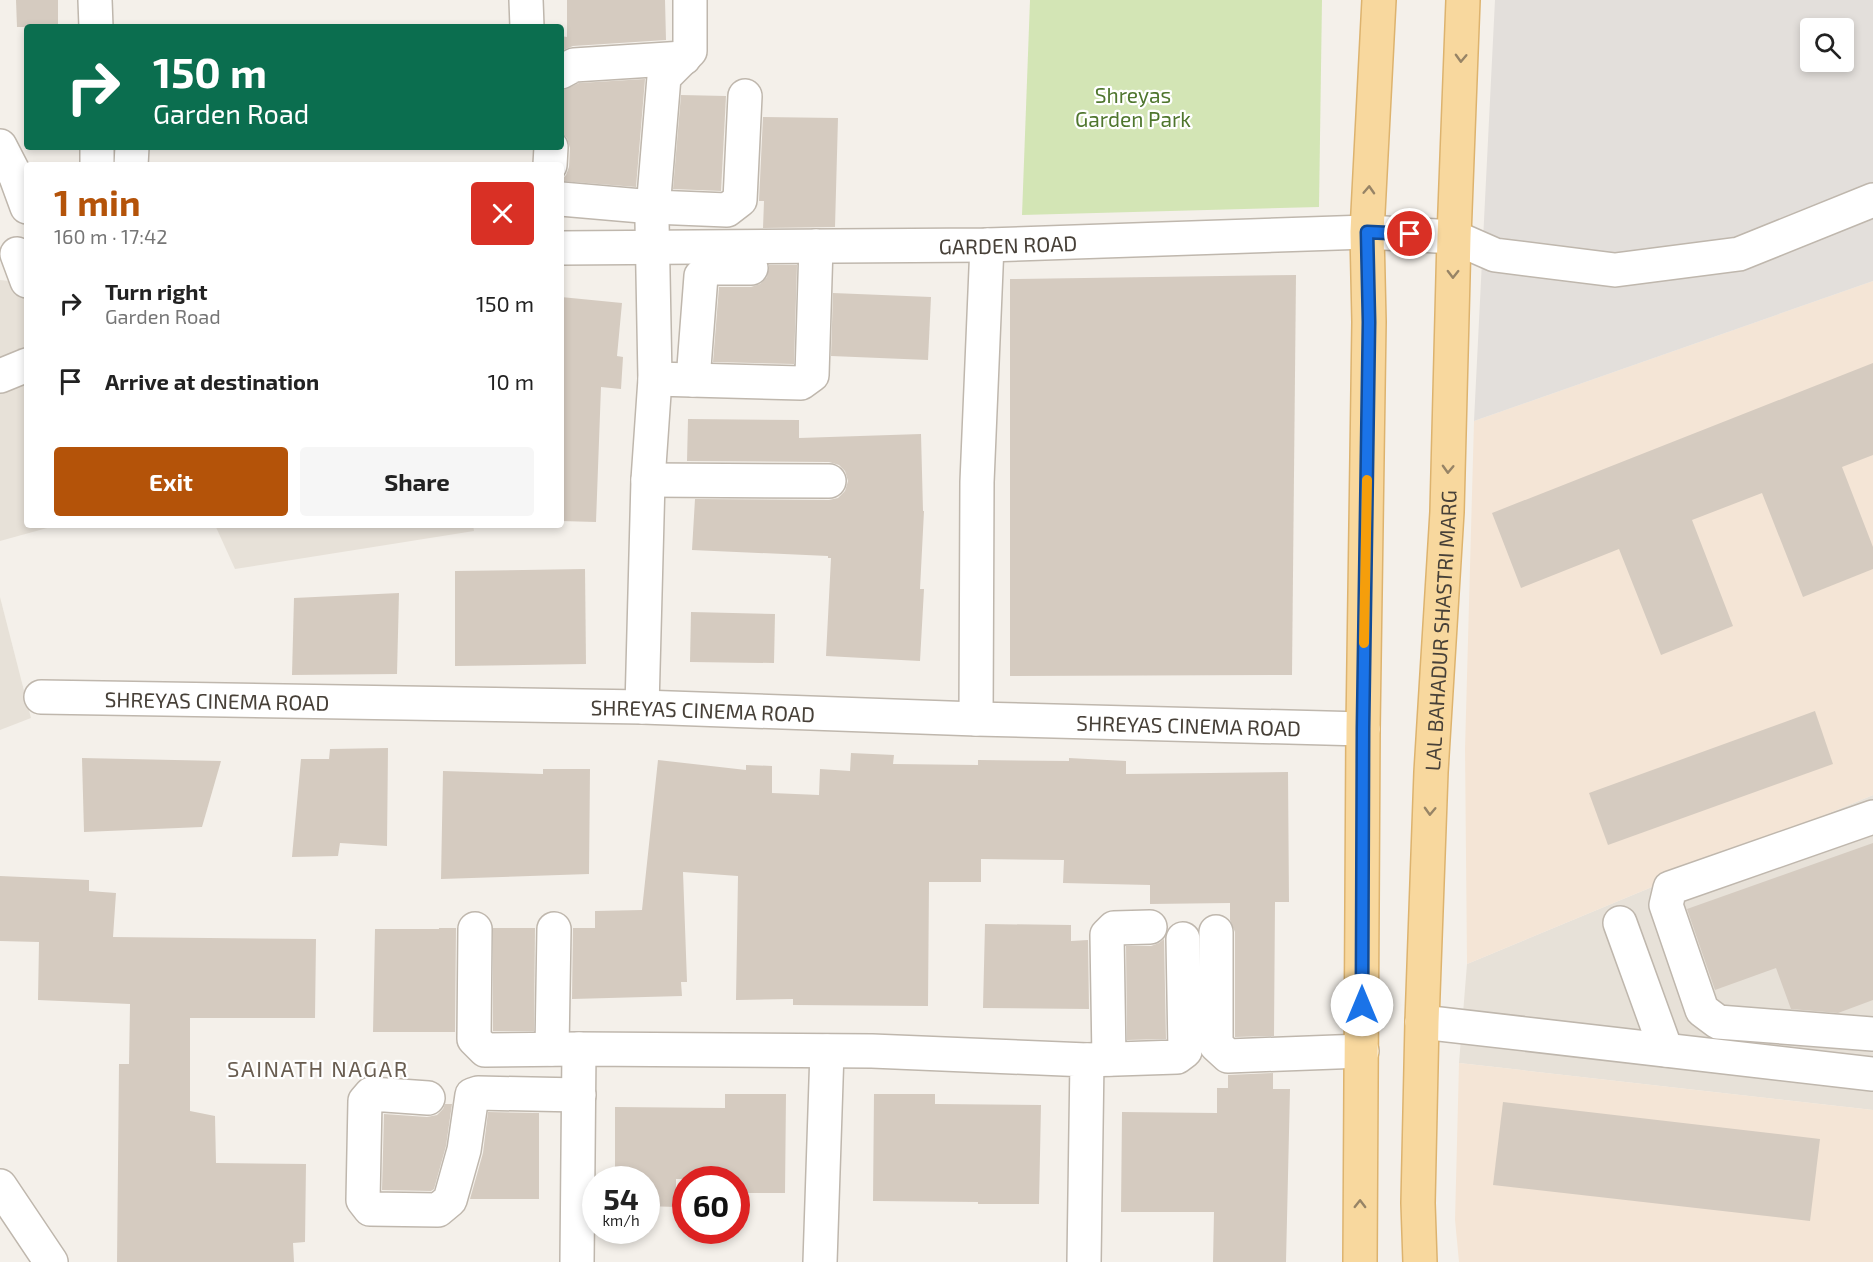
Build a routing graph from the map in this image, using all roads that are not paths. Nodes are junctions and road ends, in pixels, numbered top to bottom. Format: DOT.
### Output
graph roads {
  1 [pos="95,0"];
  2 [pos="526,0"];
  3 [pos="690,0"];
  4 [pos="1379,0"];
  5 [pos="1463,0"];
  6 [pos="96,24"];
  7 [pos="526,24"];
  8 [pos="684,58"];
  9 [pos="564,70"];
  10 [pos="746,96"];
  11 [pos="0,146"];
  12 [pos="24,199"];
  13 [pos="564,199"];
  14 [pos="1873,200"];
  15 [pos="653,207"];
  16 [pos="1367,232"];
  17 [pos="1454,237"];
  18 [pos="987,245"];
  19 [pos="564,248"];
  20 [pos="654,248"];
  21 [pos="816,257"];
  22 [pos="24,366"];
  23 [pos="0,376"];
  24 [pos="655,379"];
  25 [pos="693,380"];
  26 [pos="648,480"];
  27 [pos="829,481"];
  28 [pos="41,697"];
  29 [pos="642,707"];
  30 [pos="976,719"];
  31 [pos="1363,729"];
  32 [pos="1873,817"];
  33 [pos="1620,923"];
  34 [pos="1150,927"];
  35 [pos="475,929"];
  36 [pos="554,929"];
  37 [pos="1216,932"];
  38 [pos="1183,939"];
  39 [pos="1422,1022"];
  40 [pos="1873,1034"];
  41 [pos="566,1049"];
  42 [pos="827,1050"];
  43 [pos="1666,1050"];
  44 [pos="1362,1051"];
  45 [pos="1098,1060"];
  46 [pos="1873,1074"];
  47 [pos="579,1095"];
  48 [pos="428,1098"];
  49 [pos="0,1186"];
  50 [pos="51,1262"];
  51 [pos="577,1262"];
  52 [pos="820,1262"];
  53 [pos="1084,1262"];
  54 [pos="1360,1262"];
  55 [pos="1420,1262"];
  1 -- 6 [label="street"];
  2 -- 7 [label="street"];
  3 -- 8 [label="street"];
  16 -- 4 [label="main road, one-way"];
  5 -- 17 [label="main road, LAL BAHADUR SHASTRI MARG, one-way"];
  8 -- 9 [label="street"];
  8 -- 15 [label="street"];
  10 -- 15 [label="street"];
  11 -- 12 [label="street"];
  13 -- 15 [label="street"];
  14 -- 17 [label="street"];
  15 -- 20 [label="street"];
  16 -- 17 [label="street, GARDEN ROAD"];
  16 -- 18 [label="street, GARDEN ROAD"];
  16 -- 31 [label="main road"];
  17 -- 39 [label="main road, LAL BAHADUR SHASTRI MARG, one-way"];
  18 -- 21 [label="street, GARDEN ROAD"];
  18 -- 30 [label="street"];
  19 -- 20 [label="street, GARDEN ROAD"];
  20 -- 21 [label="street, GARDEN ROAD"];
  20 -- 24 [label="street"];
  21 -- 25 [label="street"];
  21 -- 25 [label="street"];
  22 -- 23 [label="street"];
  24 -- 25 [label="street"];
  24 -- 26 [label="street"];
  26 -- 27 [label="street"];
  26 -- 29 [label="street"];
  28 -- 29 [label="street, SHREYAS CINEMA ROAD"];
  29 -- 30 [label="street, SHREYAS CINEMA ROAD"];
  30 -- 31 [label="street, SHREYAS CINEMA ROAD"];
  31 -- 44 [label="main road"];
  32 -- 40 [label="street"];
  33 -- 43 [label="street"];
  34 -- 45 [label="street"];
  35 -- 41 [label="street"];
  36 -- 41 [label="street"];
  37 -- 44 [label="street"];
  38 -- 45 [label="street"];
  39 -- 43 [label="street"];
  39 -- 55 [label="main road, LAL BAHADUR SHASTRI MARG"];
  41 -- 42 [label="street"];
  41 -- 47 [label="street"];
  42 -- 45 [label="street"];
  42 -- 52 [label="street"];
  43 -- 46 [label="street"];
  54 -- 44 [label="main road, one-way"];
  45 -- 53 [label="street"];
  47 -- 48 [label="street"];
  47 -- 51 [label="street"];
  49 -- 50 [label="street"];
}
